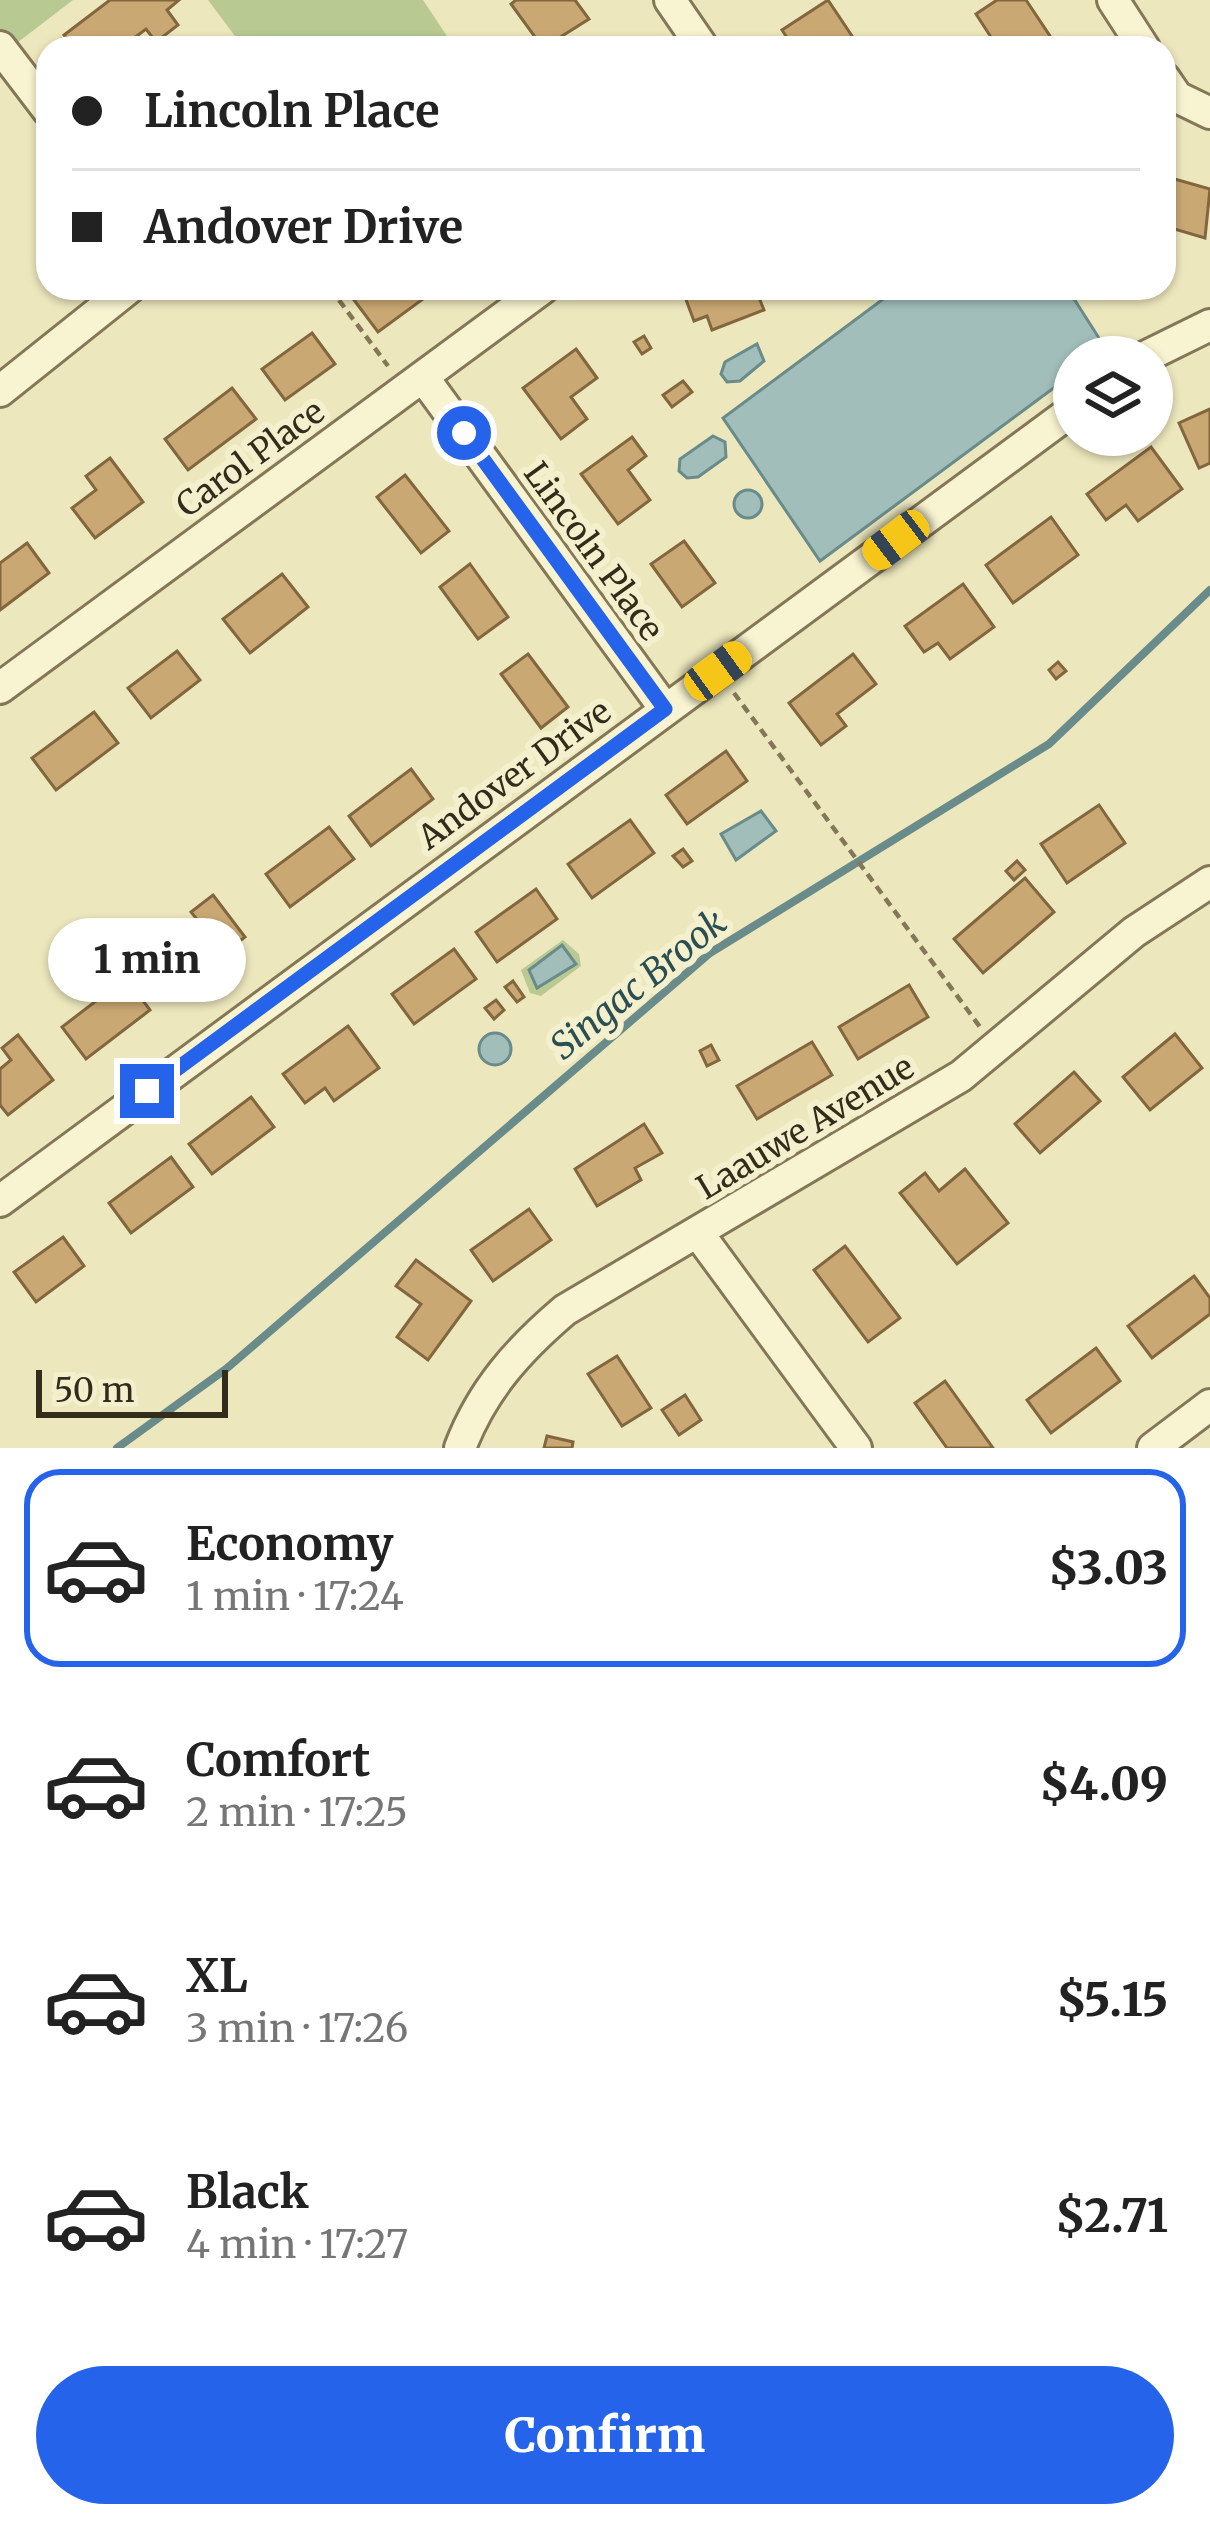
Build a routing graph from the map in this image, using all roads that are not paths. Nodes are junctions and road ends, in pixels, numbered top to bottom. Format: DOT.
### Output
graph roads {
  1 [pos="670,0"];
  2 [pos="1112,0"];
  3 [pos="695,36"];
  4 [pos="1136,36"];
  5 [pos="0,47"];
  6 [pos="36,95"];
  7 [pos="1176,96"];
  8 [pos="1210,112"];
  9 [pos="114,300"];
  10 [pos="527,300"];
  11 [pos="1210,326"];
  12 [pos="1173,343"];
  13 [pos="415,384"];
  14 [pos="0,391"];
  15 [pos="1053,424"];
  16 [pos="0,688"];
  17 [pos="665,709"];
  18 [pos="1210,882"];
  19 [pos="0,1201"];
  20 [pos="698,1233"];
  21 [pos="1210,1405"];
  22 [pos="460,1448"];
  23 [pos="856,1448"];
  24 [pos="1153,1448"];
  1 -- 3 [label="street"];
  2 -- 4 [label="street"];
  5 -- 6 [label="street"];
  7 -- 8 [label="street"];
  9 -- 14 [label="street"];
  10 -- 13 [label="street, Carol Place"];
  11 -- 12 [label="street"];
  13 -- 16 [label="street, Carol Place"];
  13 -- 17 [label="street, Lincoln Place"];
  15 -- 17 [label="street, Andover Drive"];
  17 -- 19 [label="street, Andover Drive"];
  18 -- 20 [label="street, Laauwe Avenue"];
  20 -- 22 [label="street, Laauwe Avenue"];
  20 -- 23 [label="street"];
  21 -- 24 [label="street"];
}
